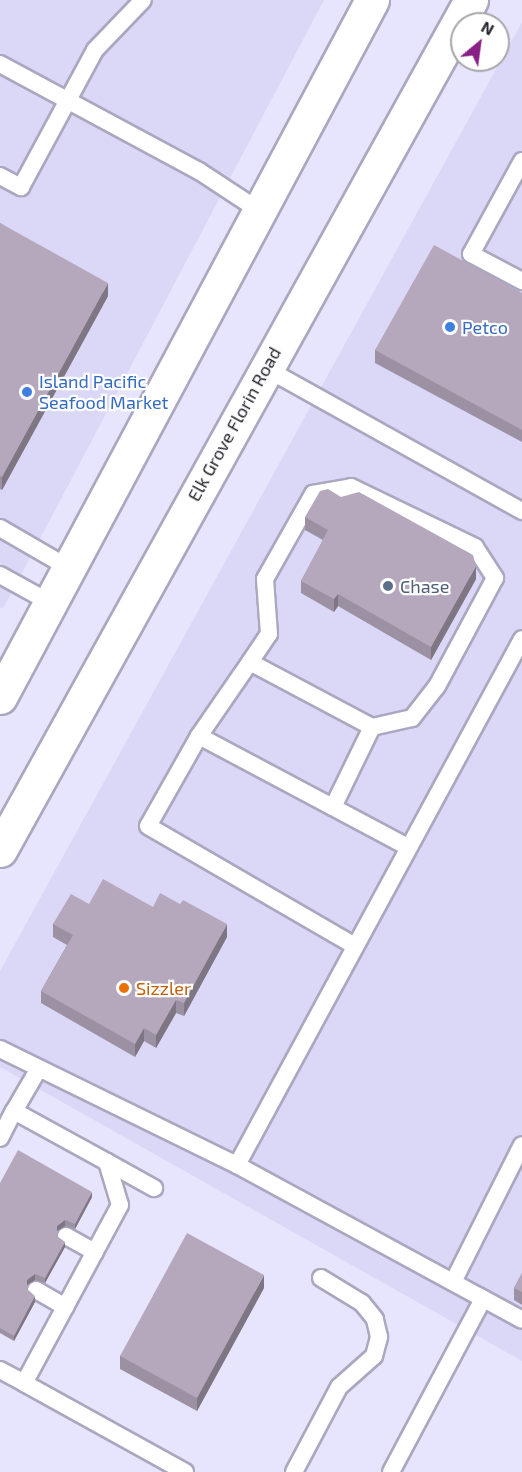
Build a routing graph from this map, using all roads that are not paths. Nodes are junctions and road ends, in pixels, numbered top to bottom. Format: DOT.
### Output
graph roads {
  1 [pos="143,0"];
  2 [pos="372,0"];
  3 [pos="471,0"];
  4 [pos="0,64"];
  5 [pos="68,99"];
  6 [pos="522,161"];
  7 [pos="0,176"];
  8 [pos="260,211"];
  9 [pos="522,281"];
  10 [pos="265,368"];
  11 [pos="521,508"];
  12 [pos="0,528"];
  13 [pos="69,568"];
  14 [pos="0,575"];
  15 [pos="51,603"];
  16 [pos="522,639"];
  17 [pos="250,662"];
  18 [pos="0,697"];
  19 [pos="372,727"];
  20 [pos="200,736"];
  21 [pos="333,807"];
  22 [pos="408,847"];
  23 [pos="0,850"];
  24 [pos="355,946"];
  25 [pos="0,1049"];
  26 [pos="38,1070"];
  27 [pos="14,1111"];
  28 [pos="0,1138"];
  29 [pos="522,1145"];
  30 [pos="107,1162"];
  31 [pos="237,1165"];
  32 [pos="154,1188"];
  33 [pos="66,1236"];
  34 [pos="95,1252"];
  35 [pos="321,1278"];
  36 [pos="453,1282"];
  37 [pos="36,1290"];
  38 [pos="483,1299"];
  39 [pos="65,1307"];
  40 [pos="522,1320"];
  41 [pos="0,1370"];
  42 [pos="24,1383"];
  43 [pos="185,1472"];
  44 [pos="294,1472"];
  45 [pos="390,1472"];
  1 -- 5 [label="lane"];
  2 -- 8 [label="main road"];
  3 -- 10 [label="main road, Elk Grove Florin Road"];
  4 -- 5 [label="lane"];
  5 -- 7 [label="lane"];
  5 -- 8 [label="lane"];
  6 -- 9 [label="lane"];
  8 -- 13 [label="main road"];
  10 -- 11 [label="lane"];
  10 -- 23 [label="main road, Elk Grove Florin Road"];
  12 -- 13 [label="lane"];
  13 -- 15 [label="main road"];
  14 -- 15 [label="lane"];
  15 -- 18 [label="main road"];
  16 -- 22 [label="lane"];
  17 -- 19 [label="lane"];
  17 -- 19 [label="lane"];
  17 -- 20 [label="lane"];
  19 -- 21 [label="lane"];
  20 -- 21 [label="lane"];
  20 -- 24 [label="lane"];
  21 -- 22 [label="lane"];
  22 -- 24 [label="lane"];
  24 -- 31 [label="lane"];
  25 -- 26 [label="lane"];
  26 -- 27 [label="lane"];
  26 -- 31 [label="lane"];
  27 -- 28 [label="lane"];
  27 -- 30 [label="lane"];
  29 -- 36 [label="lane"];
  30 -- 32 [label="lane"];
  30 -- 34 [label="lane"];
  31 -- 36 [label="lane"];
  33 -- 34 [label="lane"];
  34 -- 39 [label="lane"];
  35 -- 44 [label="lane"];
  36 -- 38 [label="lane"];
  37 -- 39 [label="lane"];
  38 -- 40 [label="lane"];
  38 -- 45 [label="lane"];
  39 -- 42 [label="lane"];
  41 -- 42 [label="lane"];
  42 -- 43 [label="lane"];
}
